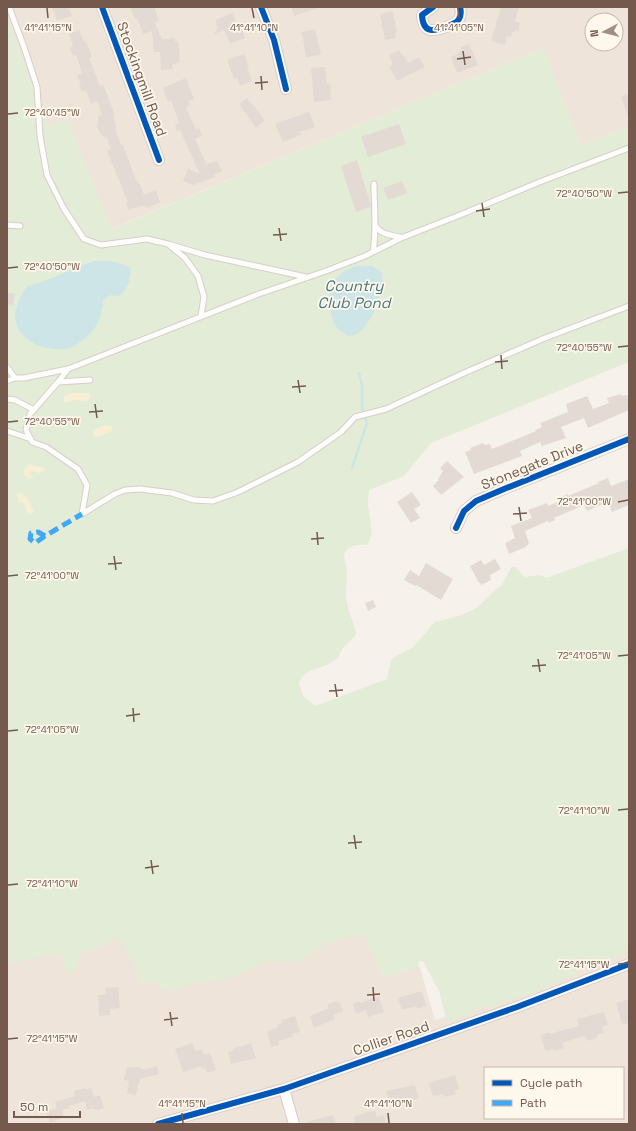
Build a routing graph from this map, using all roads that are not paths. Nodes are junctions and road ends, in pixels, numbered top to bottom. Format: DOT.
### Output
graph roads {
  1 [pos="9,7"];
  2 [pos="102,7"];
  3 [pos="261,7"];
  4 [pos="433,7"];
  5 [pos="460,7"];
  6 [pos="286,89"];
  7 [pos="629,148"];
  8 [pos="159,160"];
  9 [pos="374,184"];
  10 [pos="374,224"];
  11 [pos="7,225"];
  12 [pos="20,226"];
  13 [pos="401,238"];
  14 [pos="168,244"];
  15 [pos="372,252"];
  16 [pos="307,277"];
  17 [pos="629,306"];
  18 [pos="201,316"];
  19 [pos="7,366"];
  20 [pos="68,369"];
  21 [pos="15,378"];
  22 [pos="90,380"];
  23 [pos="7,381"];
  24 [pos="58,382"];
  25 [pos="7,399"];
  26 [pos="34,410"];
  27 [pos="7,431"];
  28 [pos="31,439"];
  29 [pos="629,439"];
  30 [pos="456,528"];
  31 [pos="629,964"];
  32 [pos="284,1089"];
  33 [pos="158,1124"];
  34 [pos="294,1124"];
  1 -- 14 [label="lane"];
  2 -- 8 [label="street, Stockingmill Road"];
  3 -- 6 [label="street"];
  4 -- 5 [label="street"];
  7 -- 13 [label="lane"];
  9 -- 10 [label="lane"];
  10 -- 13 [label="lane"];
  10 -- 15 [label="lane"];
  11 -- 12 [label="lane"];
  13 -- 15 [label="lane"];
  14 -- 16 [label="lane"];
  14 -- 18 [label="lane"];
  15 -- 16 [label="lane"];
  16 -- 18 [label="lane"];
  17 -- 28 [label="lane"];
  18 -- 20 [label="lane"];
  19 -- 21 [label="lane"];
  20 -- 21 [label="lane"];
  20 -- 24 [label="lane"];
  21 -- 23 [label="lane"];
  22 -- 24 [label="lane"];
  24 -- 26 [label="lane"];
  25 -- 26 [label="lane"];
  26 -- 28 [label="lane"];
  27 -- 28 [label="lane"];
  29 -- 30 [label="street, Stonegate Drive"];
  31 -- 32 [label="street, Collier Road"];
  32 -- 33 [label="street, Collier Road"];
  32 -- 34 [label="street"];
}
